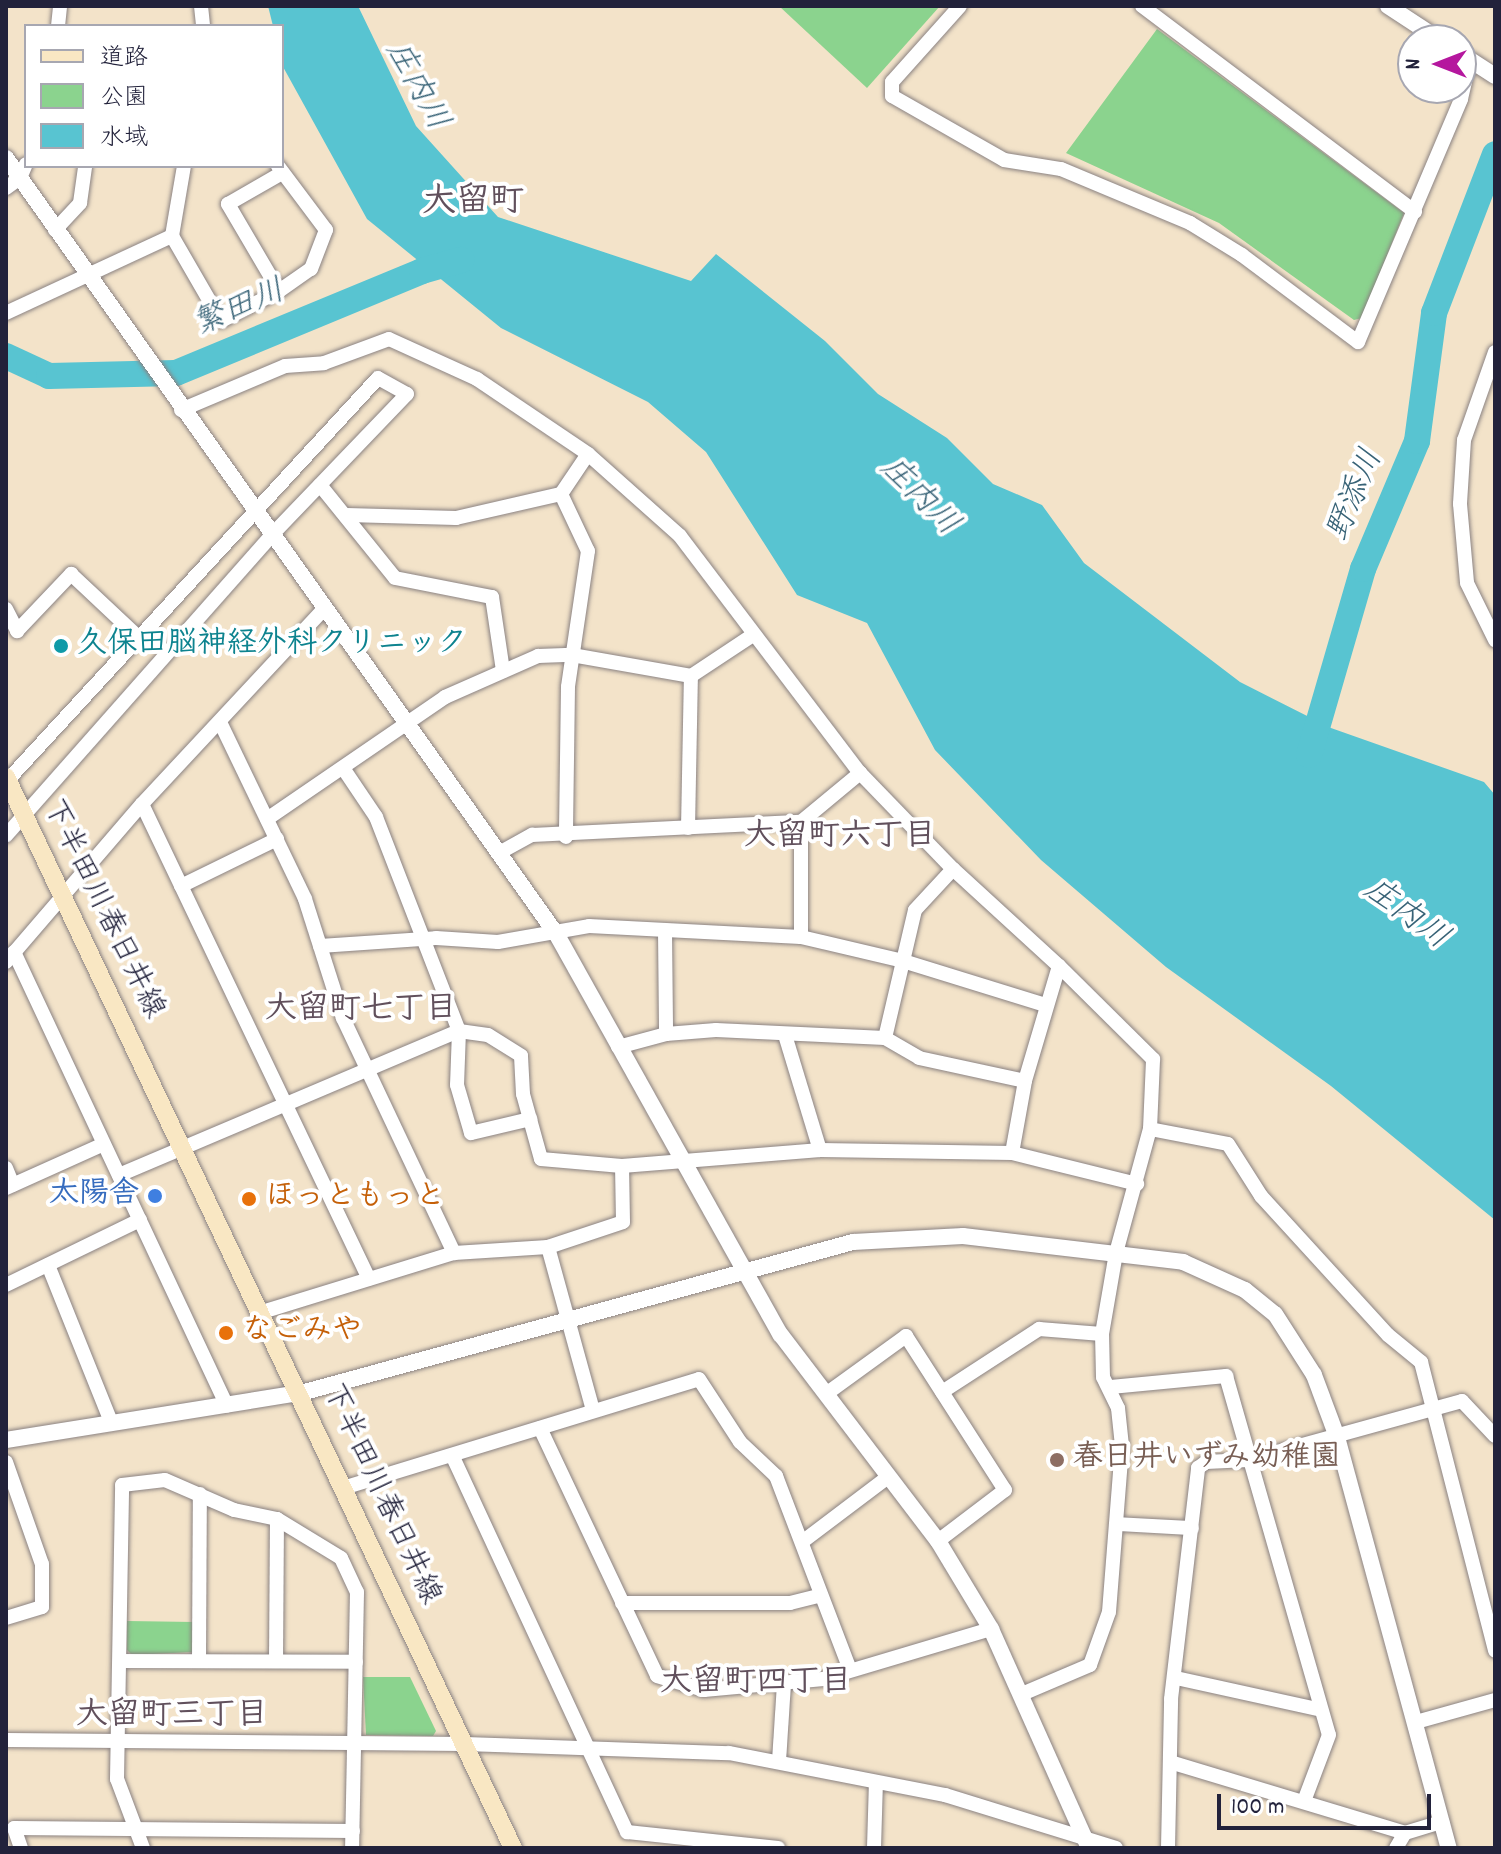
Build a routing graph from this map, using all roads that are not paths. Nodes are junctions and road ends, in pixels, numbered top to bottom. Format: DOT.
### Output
graph roads {
  1 [pos="960,6"];
  2 [pos="1142,6"];
  3 [pos="1388,6"];
  4 [pos="1416,24"];
  5 [pos="1477,64"];
  6 [pos="1495,76"];
  7 [pos="1459,104"];
  8 [pos="6,158"];
  9 [pos="85,168"];
  10 [pos="184,168"];
  11 [pos="280,170"];
  12 [pos="17,176"];
  13 [pos="1415,212"];
  14 [pos="55,230"];
  15 [pos="172,236"];
  16 [pos="87,277"];
  17 [pos="279,291"];
  18 [pos="6,313"];
  19 [pos="1495,352"];
  20 [pos="181,409"];
  21 [pos="588,454"];
  22 [pos="320,485"];
  23 [pos="561,494"];
  24 [pos="253,511"];
  25 [pos="347,515"];
  26 [pos="271,536"];
  27 [pos="6,609"];
  28 [pos="324,609"];
  29 [pos="136,635"];
  30 [pos="753,635"];
  31 [pos="1495,640"];
  32 [pos="572,655"];
  33 [pos="503,671"];
  34 [pos="691,676"];
  35 [pos="220,722"];
  36 [pos="407,724"];
  37 [pos="343,768"];
  38 [pos="860,773"];
  39 [pos="6,780"];
  40 [pos="142,804"];
  41 [pos="24,816"];
  42 [pos="267,819"];
  43 [pos="801,822"];
  44 [pos="688,828"];
  45 [pos="6,836"];
  46 [pos="566,837"];
  47 [pos="277,839"];
  48 [pos="499,853"];
  49 [pos="953,869"];
  50 [pos="181,886"];
  51 [pos="63,893"];
  52 [pos="665,931"];
  53 [pos="557,935"];
  54 [pos="801,937"];
  55 [pos="424,939"];
  56 [pos="320,946"];
  57 [pos="10,957"];
  58 [pos="903,961"];
  59 [pos="1059,966"];
  60 [pos="1045,1005"];
  61 [pos="459,1031"];
  62 [pos="666,1034"];
  63 [pos="785,1035"];
  64 [pos="885,1038"];
  65 [pos="618,1047"];
  66 [pos="367,1067"];
  67 [pos="1025,1081"];
  68 [pos="284,1102"];
  69 [pos="530,1119"];
  70 [pos="1150,1129"];
  71 [pos="104,1144"];
  72 [pos="183,1147"];
  73 [pos="820,1150"];
  74 [pos="1012,1153"];
  75 [pos="679,1160"];
  76 [pos="622,1166"];
  77 [pos="6,1168"];
  78 [pos="119,1175"];
  79 [pos="1137,1184"];
  80 [pos="10,1187"];
  81 [pos="140,1220"];
  82 [pos="548,1247"];
  83 [pos="454,1253"];
  84 [pos="1116,1253"];
  85 [pos="48,1265"];
  86 [pos="744,1272"];
  87 [pos="369,1279"];
  88 [pos="6,1285"];
  89 [pos="262,1312"];
  90 [pos="569,1320"];
  91 [pos="1102,1334"];
  92 [pos="1110,1387"];
  93 [pos="942,1392"];
  94 [pos="301,1393"];
  95 [pos="826,1394"];
  96 [pos="227,1406"];
  97 [pos="1432,1408"];
  98 [pos="593,1410"];
  99 [pos="111,1422"];
  100 [pos="540,1428"];
  101 [pos="1495,1436"];
  102 [pos="1337,1437"];
  103 [pos="6,1440"];
  104 [pos="452,1455"];
  105 [pos="1248,1460"];
  106 [pos="6,1462"];
  107 [pos="888,1477"];
  108 [pos="343,1488"];
  109 [pos="200,1494"];
  110 [pos="277,1519"];
  111 [pos="1117,1524"];
  112 [pos="1192,1528"];
  113 [pos="938,1541"];
  114 [pos="802,1542"];
  115 [pos="821,1595"];
  116 [pos="622,1603"];
  117 [pos="6,1618"];
  118 [pos="991,1629"];
  119 [pos="1495,1651"];
  120 [pos="120,1661"];
  121 [pos="199,1661"];
  122 [pos="276,1661"];
  123 [pos="356,1662"];
  124 [pos="850,1670"];
  125 [pos="1176,1678"];
  126 [pos="784,1684"];
  127 [pos="1022,1694"];
  128 [pos="1495,1700"];
  129 [pos="1321,1710"];
  130 [pos="1416,1722"];
  131 [pos="6,1740"];
  132 [pos="118,1740"];
  133 [pos="355,1743"];
  134 [pos="465,1744"];
  135 [pos="588,1748"];
  136 [pos="779,1761"];
  137 [pos="1170,1762"];
  138 [pos="876,1782"];
  139 [pos="1304,1801"];
  140 [pos="1442,1822"];
  141 [pos="137,1829"];
  142 [pos="259,1830"];
  143 [pos="353,1831"];
  144 [pos="1405,1833"];
  145 [pos="1086,1843"];
  146 [pos="694,1844"];
  147 [pos="21,1848"];
  148 [pos="143,1848"];
  149 [pos="259,1848"];
  150 [pos="352,1848"];
  151 [pos="513,1848"];
  152 [pos="778,1848"];
  153 [pos="874,1848"];
  154 [pos="1116,1848"];
  155 [pos="1168,1848"];
  156 [pos="1396,1848"];
  157 [pos="1449,1848"];
  1 -- 13 [label="street"];
  2 -- 13 [label="street"];
  3 -- 4 [label="street"];
  5 -- 6 [label="street"];
  7 -- 13 [label="street"];
  8 -- 12 [label="street"];
  9 -- 14 [label="street"];
  10 -- 15 [label="street"];
  11 -- 17 [label="street"];
  11 -- 17 [label="street"];
  12 -- 14 [label="street"];
  14 -- 16 [label="street"];
  15 -- 16 [label="street"];
  15 -- 17 [label="street"];
  16 -- 18 [label="street"];
  16 -- 20 [label="street"];
  19 -- 31 [label="street"];
  20 -- 21 [label="street"];
  20 -- 24 [label="street"];
  21 -- 23 [label="street"];
  21 -- 30 [label="street"];
  22 -- 24 [label="street"];
  22 -- 25 [label="street"];
  22 -- 26 [label="street"];
  23 -- 25 [label="street"];
  23 -- 32 [label="street"];
  24 -- 26 [label="street"];
  24 -- 29 [label="street"];
  25 -- 33 [label="street"];
  26 -- 28 [label="street"];
  26 -- 41 [label="street"];
  27 -- 29 [label="street"];
  28 -- 35 [label="street"];
  28 -- 36 [label="street"];
  29 -- 39 [label="street"];
  30 -- 34 [label="street"];
  30 -- 38 [label="street"];
  32 -- 33 [label="street"];
  32 -- 34 [label="street"];
  32 -- 46 [label="street"];
  33 -- 36 [label="street"];
  34 -- 44 [label="street"];
  35 -- 40 [label="street"];
  35 -- 42 [label="street"];
  36 -- 37 [label="street"];
  36 -- 48 [label="street"];
  37 -- 42 [label="street"];
  37 -- 55 [label="street"];
  38 -- 43 [label="street"];
  38 -- 49 [label="street"];
  39 -- 41 [label="main road, 下半田川春日井線"];
  40 -- 50 [label="street"];
  40 -- 51 [label="street"];
  41 -- 45 [label="street"];
  41 -- 51 [label="main road, 下半田川春日井線"];
  42 -- 47 [label="street"];
  43 -- 44 [label="street"];
  43 -- 54 [label="street"];
  44 -- 46 [label="street"];
  46 -- 48 [label="street"];
  47 -- 50 [label="street"];
  47 -- 56 [label="street"];
  48 -- 53 [label="street"];
  49 -- 58 [label="street"];
  49 -- 59 [label="street"];
  50 -- 68 [label="street"];
  51 -- 57 [label="street"];
  51 -- 72 [label="main road, 下半田川春日井線"];
  52 -- 53 [label="street"];
  52 -- 54 [label="street"];
  52 -- 62 [label="street"];
  53 -- 55 [label="street"];
  53 -- 65 [label="street"];
  54 -- 58 [label="street"];
  55 -- 56 [label="street"];
  55 -- 61 [label="street"];
  56 -- 66 [label="street"];
  57 -- 71 [label="street"];
  58 -- 60 [label="street"];
  58 -- 64 [label="street"];
  59 -- 60 [label="street"];
  59 -- 70 [label="street"];
  60 -- 67 [label="street"];
  61 -- 66 [label="street"];
  61 -- 69 [label="street"];
  61 -- 69 [label="street"];
  62 -- 63 [label="street"];
  62 -- 65 [label="street"];
  63 -- 64 [label="street"];
  63 -- 73 [label="street"];
  64 -- 67 [label="street"];
  65 -- 75 [label="street"];
  66 -- 68 [label="street"];
  66 -- 83 [label="street"];
  67 -- 74 [label="street"];
  68 -- 72 [label="street"];
  68 -- 87 [label="street"];
  69 -- 76 [label="street"];
  70 -- 79 [label="street"];
  70 -- 97 [label="street"];
  71 -- 78 [label="street"];
  71 -- 80 [label="street"];
  72 -- 78 [label="street"];
  72 -- 89 [label="main road, 下半田川春日井線"];
  73 -- 74 [label="street"];
  73 -- 75 [label="street"];
  74 -- 79 [label="street"];
  75 -- 76 [label="street"];
  75 -- 86 [label="street"];
  76 -- 82 [label="street"];
  77 -- 80 [label="street"];
  78 -- 81 [label="street"];
  79 -- 84 [label="street"];
  81 -- 85 [label="street"];
  81 -- 96 [label="street"];
  82 -- 83 [label="street"];
  82 -- 90 [label="street"];
  83 -- 87 [label="street"];
  84 -- 86 [label="street"];
  84 -- 91 [label="street"];
  84 -- 102 [label="street"];
  85 -- 88 [label="street"];
  85 -- 99 [label="street"];
  86 -- 90 [label="street"];
  86 -- 95 [label="street"];
  87 -- 89 [label="street"];
  89 -- 94 [label="main road, 下半田川春日井線"];
  90 -- 94 [label="street"];
  90 -- 98 [label="street"];
  91 -- 92 [label="street"];
  91 -- 93 [label="street"];
  92 -- 105 [label="street"];
  92 -- 111 [label="street"];
  93 -- 95 [label="street"];
  93 -- 113 [label="street"];
  94 -- 96 [label="street"];
  94 -- 108 [label="main road, 下半田川春日井線"];
  95 -- 107 [label="street"];
  96 -- 99 [label="street"];
  97 -- 101 [label="street"];
  97 -- 102 [label="street"];
  97 -- 119 [label="street"];
  98 -- 100 [label="street"];
  98 -- 114 [label="street"];
  99 -- 103 [label="street"];
  100 -- 104 [label="street"];
  100 -- 116 [label="street"];
  102 -- 105 [label="street"];
  102 -- 130 [label="street"];
  104 -- 108 [label="street"];
  104 -- 135 [label="street"];
  105 -- 112 [label="street"];
  105 -- 129 [label="street"];
  106 -- 117 [label="street"];
  107 -- 113 [label="street"];
  107 -- 114 [label="street"];
  108 -- 134 [label="main road, 下半田川春日井線"];
  109 -- 110 [label="street"];
  109 -- 120 [label="street"];
  109 -- 121 [label="street"];
  110 -- 122 [label="street"];
  110 -- 123 [label="street"];
  111 -- 112 [label="street"];
  111 -- 127 [label="street"];
  112 -- 125 [label="street"];
  113 -- 118 [label="street"];
  114 -- 115 [label="street"];
  115 -- 116 [label="street"];
  115 -- 124 [label="street"];
  116 -- 126 [label="street"];
  118 -- 124 [label="street"];
  118 -- 127 [label="street"];
  120 -- 121 [label="street"];
  120 -- 132 [label="street"];
  121 -- 122 [label="street"];
  122 -- 123 [label="street"];
  123 -- 133 [label="street"];
  124 -- 126 [label="street"];
  125 -- 129 [label="street"];
  125 -- 137 [label="street"];
  126 -- 136 [label="street"];
  127 -- 145 [label="street"];
  128 -- 130 [label="street"];
  129 -- 139 [label="street"];
  130 -- 140 [label="street"];
  131 -- 132 [label="street"];
  132 -- 133 [label="street"];
  132 -- 141 [label="street"];
  133 -- 134 [label="street"];
  133 -- 143 [label="street"];
  134 -- 135 [label="street"];
  134 -- 151 [label="main road, 下半田川春日井線"];
  135 -- 136 [label="street"];
  135 -- 146 [label="street"];
  136 -- 138 [label="street"];
  137 -- 139 [label="street"];
  137 -- 155 [label="street"];
  138 -- 145 [label="street"];
  138 -- 153 [label="street"];
  139 -- 144 [label="street"];
  140 -- 144 [label="street"];
  140 -- 157 [label="street"];
  141 -- 142 [label="street"];
  141 -- 147 [label="street"];
  141 -- 148 [label="street"];
  142 -- 143 [label="street"];
  142 -- 149 [label="street"];
  143 -- 150 [label="street"];
  144 -- 156 [label="street"];
  145 -- 154 [label="street"];
  146 -- 152 [label="street"];
}
